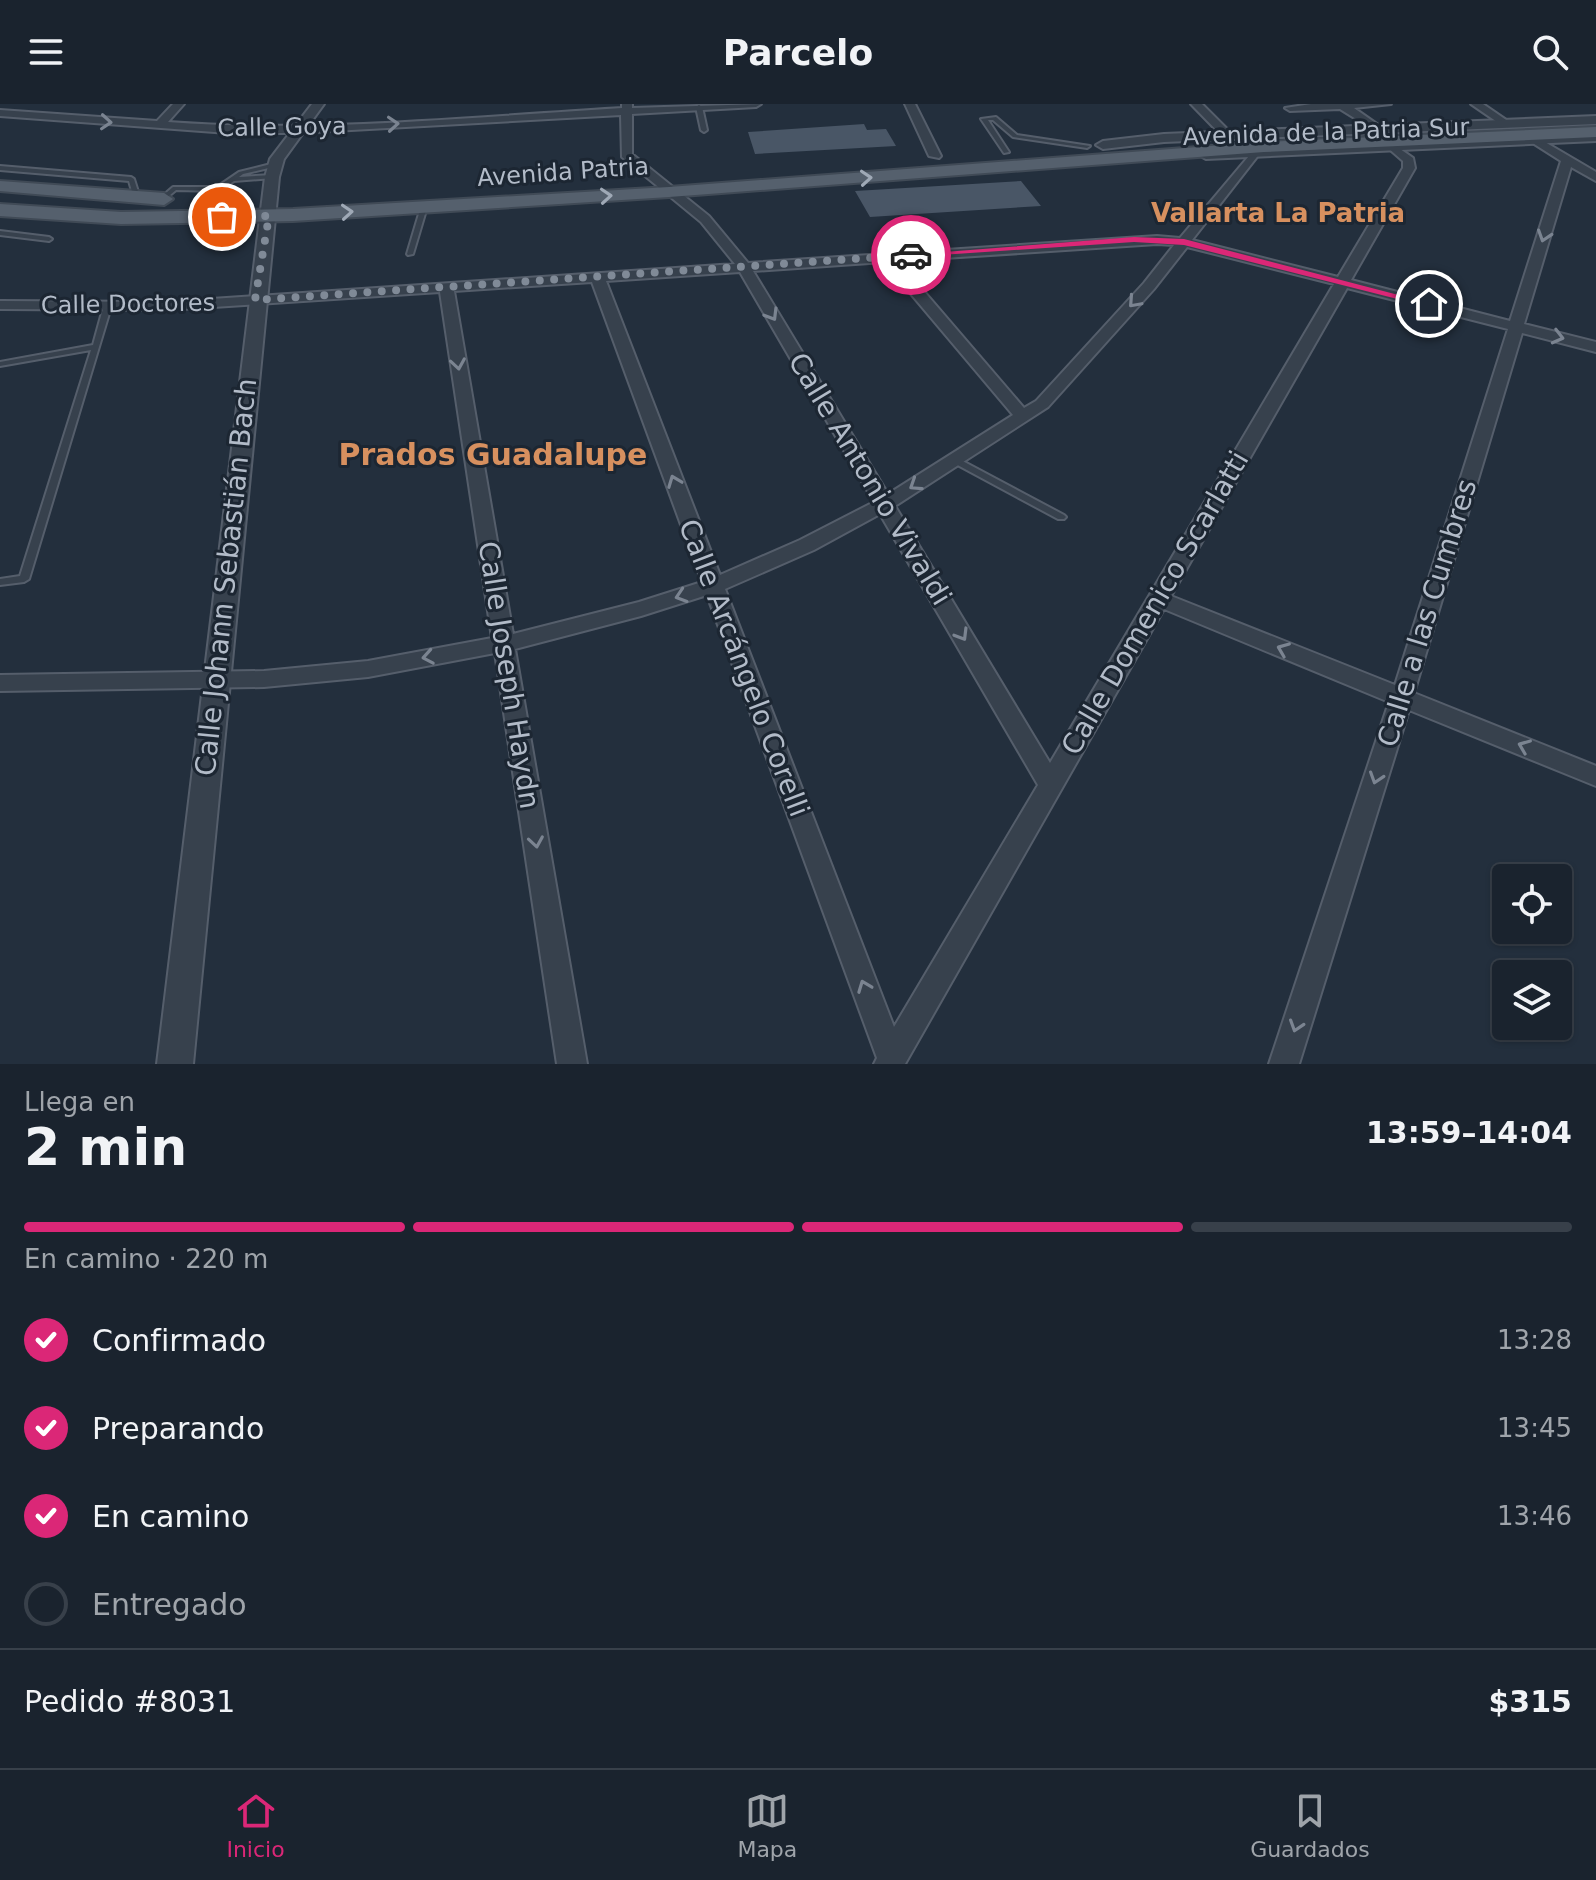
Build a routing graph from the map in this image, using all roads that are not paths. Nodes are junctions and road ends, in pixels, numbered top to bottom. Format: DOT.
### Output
graph roads {
  1 [pos="70,104"];
  2 [pos="179,104"];
  3 [pos="318,104"];
  4 [pos="470,104"];
  5 [pos="756,104"];
  6 [pos="910,104"];
  7 [pos="1196,104"];
  8 [pos="1386,104"];
  9 [pos="1476,104"];
  10 [pos="1343,106"];
  11 [pos="627,107"];
  12 [pos="699,107"];
  13 [pos="1290,108"];
  14 [pos="0,113"];
  15 [pos="56,118"];
  16 [pos="461,120"];
  17 [pos="1596,123"];
  18 [pos="1507,124"];
  19 [pos="159,126"];
  20 [pos="1377,129"];
  21 [pos="297,130"];
  22 [pos="704,130"];
  23 [pos="1596,134"];
  24 [pos="1228,136"];
  25 [pos="1534,140"];
  26 [pos="1054,141"];
  27 [pos="1095,146"];
  28 [pos="1393,147"];
  29 [pos="1005,148"];
  30 [pos="1254,153"];
  31 [pos="935,156"];
  32 [pos="1128,156"];
  33 [pos="1567,161"];
  34 [pos="0,168"];
  35 [pos="273,171"];
  36 [pos="648,175"];
  37 [pos="1596,177"];
  38 [pos="232,179"];
  39 [pos="0,186"];
  40 [pos="366,192"];
  41 [pos="669,192"];
  42 [pos="221,194"];
  43 [pos="137,198"];
  44 [pos="424,198"];
  45 [pos="270,207"];
  46 [pos="0,210"];
  47 [pos="0,233"];
  48 [pos="49,239"];
  49 [pos="1184,242"];
  50 [pos="410,254"];
  51 [pos="886,256"];
  52 [pos="743,266"];
  53 [pos="597,276"];
  54 [pos="1342,282"];
  55 [pos="446,287"];
  56 [pos="255,300"];
  57 [pos="0,305"];
  58 [pos="107,307"];
  59 [pos="1515,326"];
  60 [pos="96,347"];
  61 [pos="1596,347"];
  62 [pos="2,363"];
  63 [pos="0,373"];
  64 [pos="1022,416"];
  65 [pos="955,460"];
  66 [pos="885,504"];
  67 [pos="1061,517"];
  68 [pos="0,582"];
  69 [pos="713,586"];
  70 [pos="1158,599"];
  71 [pos="503,644"];
  72 [pos="215,681"];
  73 [pos="0,683"];
  74 [pos="1402,697"];
  75 [pos="1596,776"];
  76 [pos="1050,784"];
  77 [pos="890,1061"];
  78 [pos="175,1064"];
  79 [pos="572,1064"];
  80 [pos="1284,1064"];
  1 -- 15 [label="street"];
  2 -- 19 [label="street"];
  3 -- 21 [label="street, Calle Johann Sebastián Bach"];
  4 -- 16 [label="street"];
  5 -- 12 [label="street, Calle Goya"];
  6 -- 31 [label="street"];
  7 -- 24 [label="street"];
  8 -- 10 [label="street"];
  9 -- 18 [label="street"];
  10 -- 13 [label="street"];
  10 -- 20 [label="street"];
  11 -- 12 [label="street, Calle Goya"];
  11 -- 16 [label="street, Calle Goya"];
  11 -- 36 [label="street, Calle Antonio Vivaldi"];
  12 -- 22 [label="lane"];
  14 -- 15 [label="street, Calle Goya"];
  15 -- 19 [label="street, Calle Goya, one-way"];
  21 -- 16 [label="street, Calle Goya, one-way"];
  17 -- 18 [label="street, Avenida de la Patria Sur"];
  17 -- 27 [label="main road, Avenida Patria"];
  18 -- 20 [label="street, Avenida de la Patria Sur"];
  19 -- 21 [label="street, Calle Goya"];
  20 -- 24 [label="street, Avenida de la Patria Sur"];
  21 -- 35 [label="street, Calle Johann Sebastián Bach"];
  23 -- 25 [label="street, Avenida de la Patria Sur"];
  23 -- 32 [label="main road, Avenida Patria"];
  24 -- 27 [label="street, Avenida de la Patria Sur"];
  25 -- 28 [label="street, Avenida de la Patria Sur"];
  25 -- 33 [label="street"];
  26 -- 27 [label="lane"];
  26 -- 29 [label="lane"];
  26 -- 29 [label="lane"];
  27 -- 29 [label="main road, Avenida Patria"];
  28 -- 30 [label="street, Avenida de la Patria Sur"];
  28 -- 54 [label="street, Calle Domenico Scarlatti"];
  29 -- 31 [label="main road, Avenida Patria"];
  30 -- 32 [label="street, Avenida de la Patria Sur"];
  30 -- 49 [label="street"];
  31 -- 36 [label="main road, Avenida Patria"];
  41 -- 32 [label="main road, Avenida Patria, one-way"];
  33 -- 37 [label="street"];
  33 -- 59 [label="street, Calle a las Cumbres, one-way"];
  34 -- 43 [label="lane"];
  35 -- 38 [label="lane"];
  35 -- 38 [label="lane"];
  35 -- 45 [label="street, Calle Johann Sebastián Bach"];
  36 -- 41 [label="street, Calle Antonio Vivaldi"];
  36 -- 44 [label="main road, Avenida Patria"];
  38 -- 42 [label="lane"];
  39 -- 43 [label="main road, Avenida Patria"];
  40 -- 45 [label="main road, Avenida Patria"];
  44 -- 41 [label="main road, Avenida Patria, one-way"];
  41 -- 52 [label="street, Calle Antonio Vivaldi"];
  42 -- 43 [label="main road, Avenida Patria"];
  42 -- 45 [label="main road, Avenida Patria"];
  45 -- 44 [label="main road, Avenida Patria, one-way"];
  44 -- 50 [label="lane"];
  45 -- 46 [label="main road, Avenida Patria"];
  45 -- 56 [label="street, Calle Johann Sebastián Bach"];
  47 -- 48 [label="lane"];
  49 -- 51 [label="street, Calle Doctores"];
  49 -- 54 [label="street, Calle Doctores"];
  49 -- 64 [label="street, one-way"];
  51 -- 52 [label="street, Calle Doctores"];
  51 -- 64 [label="street"];
  52 -- 53 [label="street, Calle Doctores"];
  52 -- 66 [label="street, Calle Antonio Vivaldi, one-way"];
  53 -- 55 [label="street, Calle Doctores"];
  69 -- 53 [label="street, Calle Arcángelo Corelli, one-way"];
  54 -- 59 [label="street, Calle Doctores"];
  54 -- 70 [label="street, Calle Domenico Scarlatti"];
  55 -- 56 [label="street, Calle Doctores"];
  55 -- 71 [label="street, Calle Joseph Haydn, one-way"];
  56 -- 58 [label="street, Calle Doctores"];
  56 -- 72 [label="street, Calle Johann Sebastián Bach"];
  57 -- 58 [label="street, Calle Doctores"];
  58 -- 60 [label="lane"];
  59 -- 61 [label="street, Calle Doctores, one-way"];
  59 -- 74 [label="street, Calle a las Cumbres"];
  60 -- 62 [label="lane"];
  60 -- 68 [label="lane"];
  62 -- 63 [label="lane"];
  64 -- 65 [label="street"];
  65 -- 66 [label="street, one-way"];
  65 -- 67 [label="lane"];
  66 -- 69 [label="street"];
  66 -- 76 [label="street, Calle Antonio Vivaldi, one-way"];
  69 -- 71 [label="street, one-way"];
  77 -- 69 [label="street, Calle Arcángelo Corelli, one-way"];
  74 -- 70 [label="street, one-way"];
  70 -- 76 [label="street, Calle Domenico Scarlatti"];
  71 -- 72 [label="street, one-way"];
  71 -- 79 [label="street, Calle Joseph Haydn, one-way"];
  72 -- 73 [label="street"];
  72 -- 78 [label="street, Calle Johann Sebastián Bach"];
  75 -- 74 [label="street, one-way"];
  74 -- 80 [label="street, Calle a las Cumbres, one-way"];
  76 -- 77 [label="street, Calle Domenico Scarlatti"];
}
